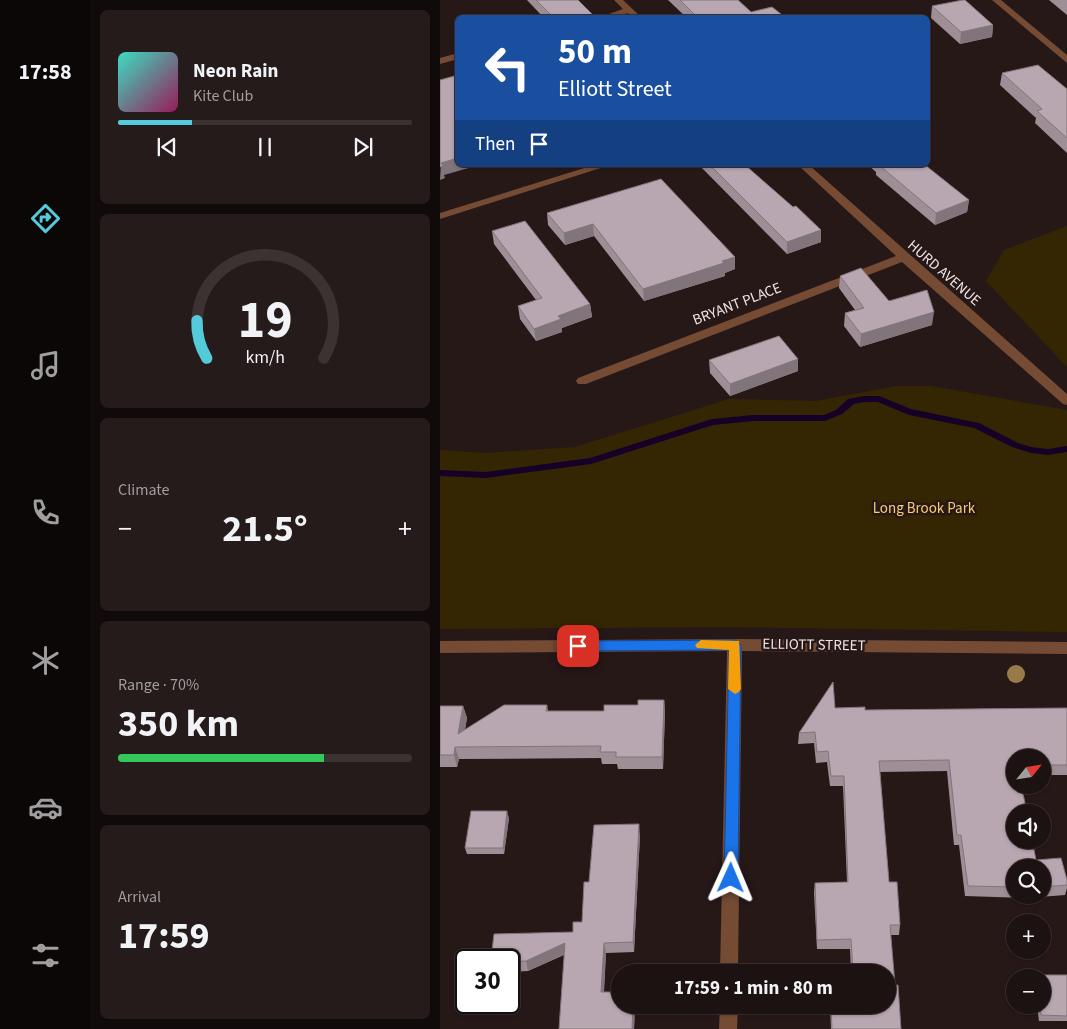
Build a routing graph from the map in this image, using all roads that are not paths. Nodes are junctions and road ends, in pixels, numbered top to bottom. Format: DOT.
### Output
graph roads {
  1 [pos="618,0"];
  2 [pos="996,0"];
  3 [pos="630,10"];
  4 [pos="612,15"];
  5 [pos="635,15"];
  6 [pos="455,57"];
  7 [pos="1067,60"];
  8 [pos="440,61"];
  9 [pos="598,167"];
  10 [pos="805,167"];
  11 [pos="440,216"];
  12 [pos="904,257"];
  13 [pos="582,381"];
  14 [pos="1067,401"];
  15 [pos="735,645"];
  16 [pos="440,647"];
  17 [pos="1067,648"];
  18 [pos="729,964"];
  19 [pos="729,1014"];
  20 [pos="728,1029"];
  1 -- 3 [label="street"];
  2 -- 7 [label="street"];
  3 -- 4 [label="street"];
  3 -- 5 [label="street"];
  6 -- 8 [label="street"];
  9 -- 11 [label="street"];
  10 -- 12 [label="street, HURD AVENUE"];
  12 -- 13 [label="street, BRYANT PLACE"];
  12 -- 14 [label="street, HURD AVENUE"];
  15 -- 16 [label="street, ELLIOTT STREET"];
  15 -- 17 [label="street, ELLIOTT STREET"];
  15 -- 18 [label="street"];
  19 -- 20 [label="street"];
}
